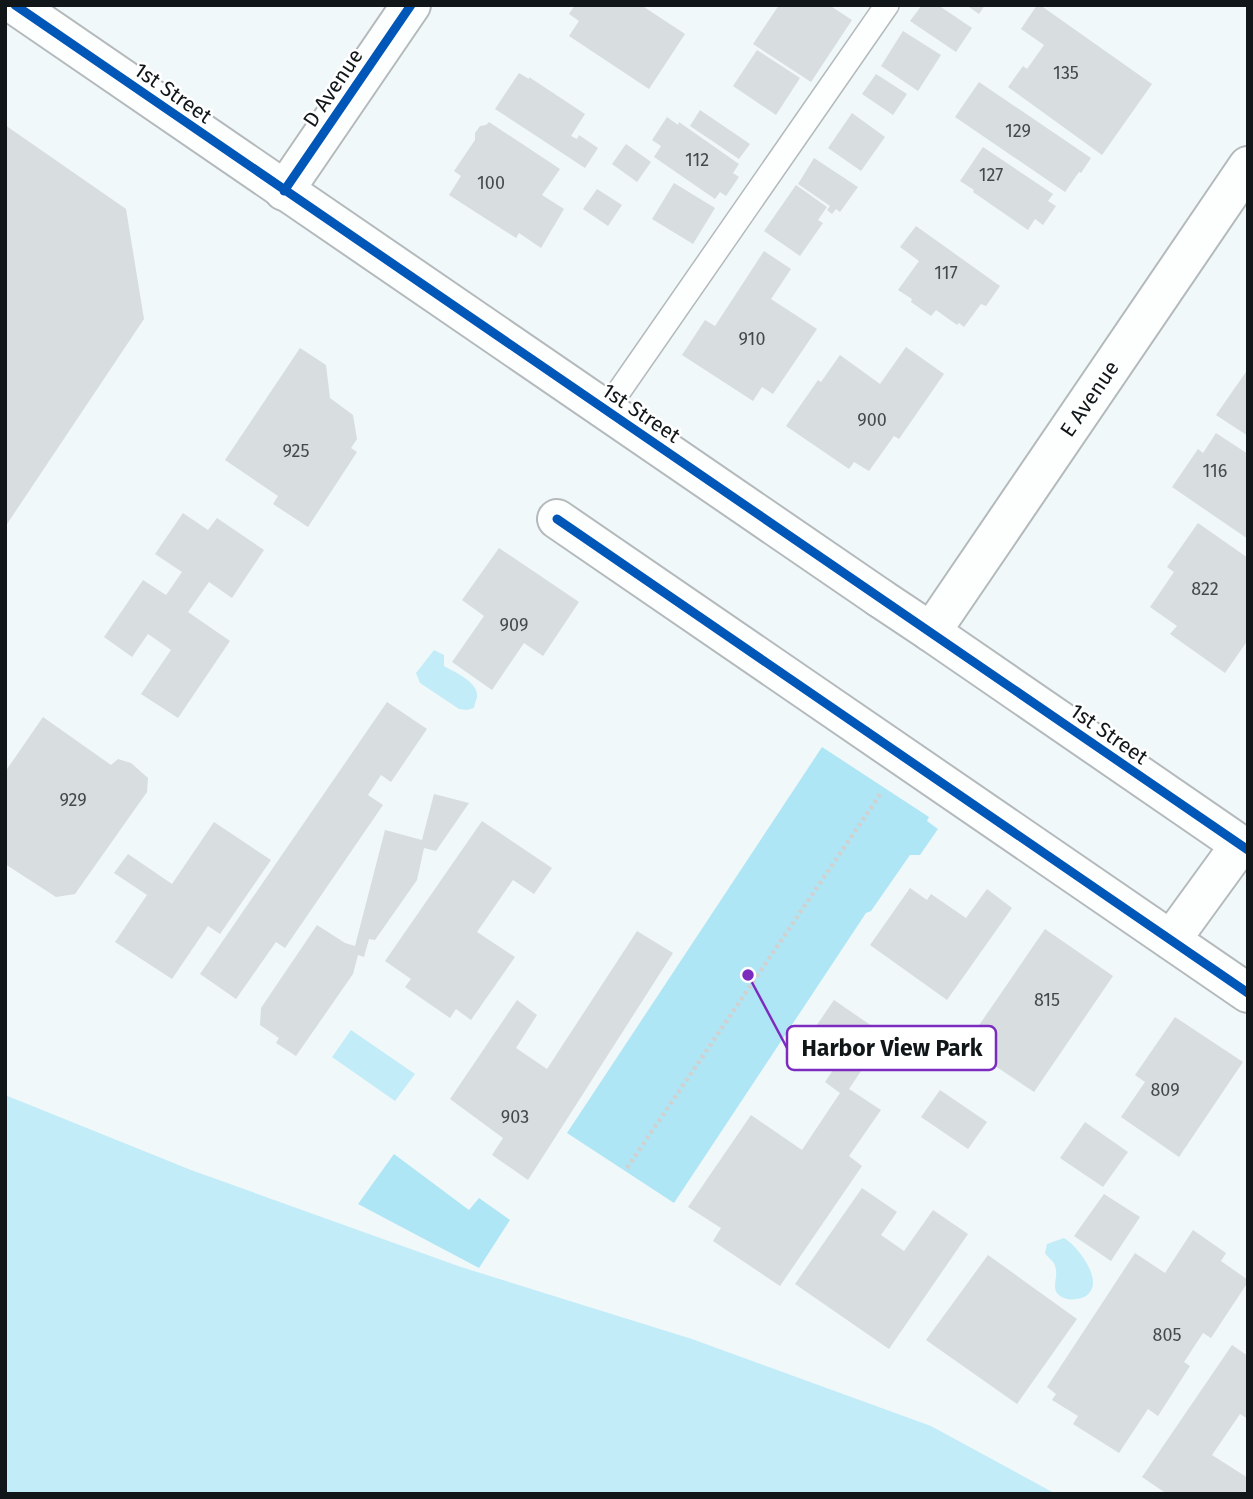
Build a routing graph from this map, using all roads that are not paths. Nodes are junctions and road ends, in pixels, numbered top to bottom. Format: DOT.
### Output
graph roads {
  1 [pos="15,5"];
  2 [pos="411,5"];
  3 [pos="887,5"];
  4 [pos="1248,166"];
  5 [pos="284,191"];
  6 [pos="606,410"];
  7 [pos="557,519"];
  8 [pos="931,632"];
  9 [pos="1245,843"];
  10 [pos="1171,940"];
  11 [pos="1248,993"];
  1 -- 5 [label="street, 1st Street"];
  2 -- 5 [label="street, D Avenue"];
  3 -- 6 [label="lane"];
  4 -- 8 [label="street, E Avenue"];
  5 -- 6 [label="street, 1st Street"];
  6 -- 8 [label="street, 1st Street"];
  7 -- 10 [label="street"];
  8 -- 9 [label="street, 1st Street"];
  9 -- 10 [label="street, 1st Street"];
  10 -- 11 [label="street"];
}
